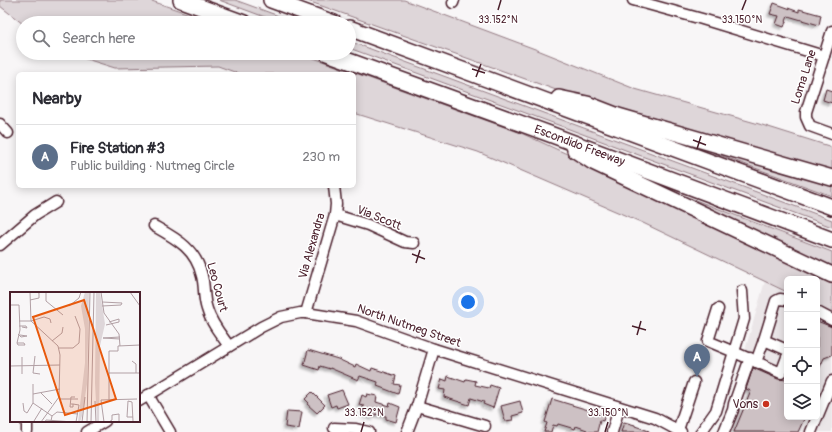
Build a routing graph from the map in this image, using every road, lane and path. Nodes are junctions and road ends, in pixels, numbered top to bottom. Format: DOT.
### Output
graph roads {
  1 [pos="181,0"];
  2 [pos="271,0"];
  3 [pos="633,0"];
  4 [pos="225,16"];
  5 [pos="315,16"];
  6 [pos="356,31"];
  7 [pos="832,31"];
  8 [pos="824,56"];
  9 [pos="346,60"];
  10 [pos="507,87"];
  11 [pos="0,124"];
  12 [pos="8,133"];
  13 [pos="547,133"];
  14 [pos="832,134"];
  15 [pos="832,178"];
  16 [pos="334,188"];
  17 [pos="56,202"];
  18 [pos="832,207"];
  19 [pos="335,215"];
  20 [pos="154,226"];
  21 [pos="832,240"];
  22 [pos="414,243"];
  23 [pos="0,245"];
  24 [pos="832,275"];
  25 [pos="742,291"];
  26 [pos="784,300"];
  27 [pos="718,309"];
  28 [pos="306,313"];
  29 [pos="820,314"];
  30 [pos="832,320"];
  31 [pos="764,340"];
  32 [pos="229,346"];
  33 [pos="434,349"];
  34 [pos="784,349"];
  35 [pos="734,352"];
  36 [pos="753,360"];
  37 [pos="784,365"];
  38 [pos="832,381"];
  39 [pos="694,382"];
  40 [pos="143,398"];
  41 [pos="417,406"];
  42 [pos="620,408"];
  43 [pos="103,422"];
  44 [pos="485,426"];
  45 [pos="334,428"];
  46 [pos="680,431"];
  47 [pos="87,432"];
  48 [pos="170,432"];
  49 [pos="369,432"];
  50 [pos="407,432"];
  51 [pos="612,432"];
  52 [pos="701,432"];
  53 [pos="724,432"];
  54 [pos="811,432"];
  1 -- 4 [label="highway"];
  2 -- 5 [label="highway"];
  3 -- 8 [label="street"];
  6 -- 10 [label="highway"];
  7 -- 8 [label="street, Loma Lane"];
  8 -- 14 [label="street, Loma Lane"];
  9 -- 13 [label="highway, Escondido Freeway"];
  10 -- 15 [label="highway"];
  10 -- 18 [label="highway"];
  11 -- 12 [label="street"];
  13 -- 21 [label="highway, Escondido Freeway"];
  13 -- 24 [label="highway"];
  16 -- 19 [label="street, Via Alexandra"];
  17 -- 23 [label="street"];
  19 -- 22 [label="street, Via Scott"];
  19 -- 28 [label="street, Via Alexandra"];
  20 -- 32 [label="street, Leo Court"];
  25 -- 35 [label="street"];
  26 -- 31 [label="street"];
  27 -- 35 [label="street"];
  28 -- 32 [label="street, North Nutmeg Street"];
  28 -- 33 [label="street, North Nutmeg Street"];
  29 -- 30 [label="street"];
  31 -- 34 [label="street"];
  31 -- 36 [label="street"];
  32 -- 40 [label="street, North Nutmeg Street"];
  33 -- 41 [label="street"];
  33 -- 42 [label="street, North Nutmeg Street"];
  35 -- 36 [label="street"];
  35 -- 52 [label="street"];
  36 -- 37 [label="street"];
  36 -- 53 [label="street"];
  38 -- 54 [label="street"];
  39 -- 46 [label="street"];
  40 -- 48 [label="street"];
  41 -- 44 [label="street"];
  41 -- 50 [label="street"];
  42 -- 46 [label="street, North Nutmeg Street"];
  42 -- 51 [label="street"];
  43 -- 47 [label="street"];
  45 -- 49 [label="street"];
}
